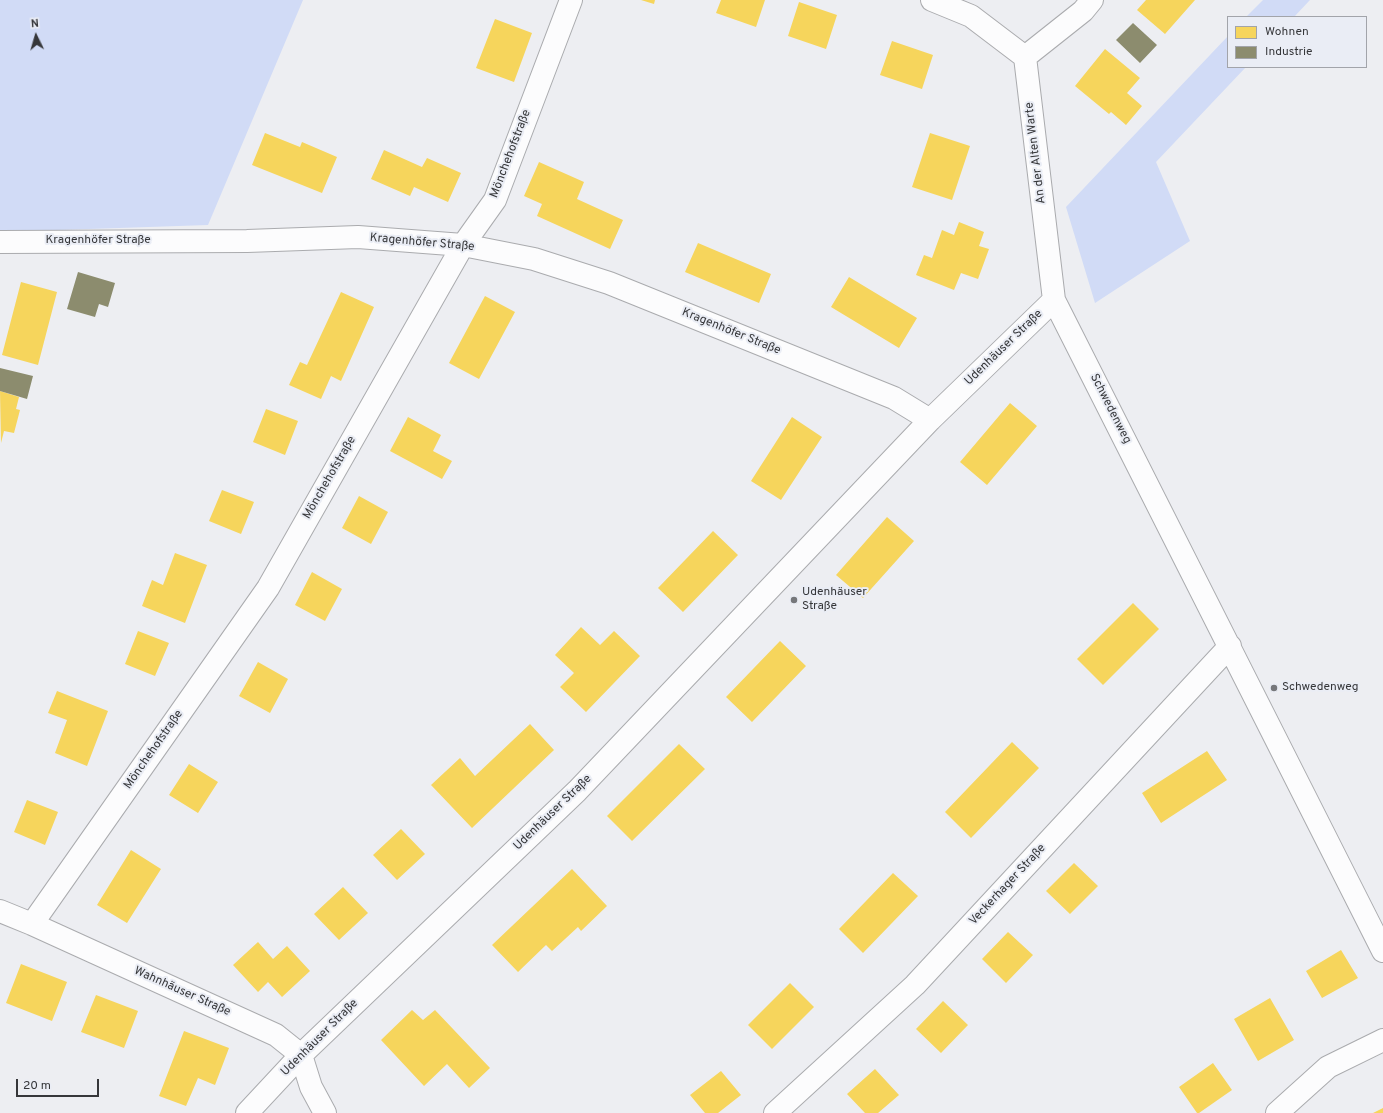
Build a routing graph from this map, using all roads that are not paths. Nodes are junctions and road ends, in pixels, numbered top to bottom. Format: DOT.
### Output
graph roads {
  1 [pos="571,0"];
  2 [pos="932,0"];
  3 [pos="1092,0"];
  4 [pos="1025,57"];
  5 [pos="0,242"];
  6 [pos="463,245"];
  7 [pos="1048,248"];
  8 [pos="1054,300"];
  9 [pos="930,420"];
  10 [pos="1230,646"];
  11 [pos="0,911"];
  12 [pos="32,924"];
  13 [pos="1383,951"];
  14 [pos="1383,1040"];
  15 [pos="301,1055"];
  16 [pos="247,1113"];
  17 [pos="325,1113"];
  18 [pos="775,1113"];
  19 [pos="1277,1113"];
  1 -- 6 [label="street, Mönchehofstraße"];
  2 -- 4 [label="street"];
  3 -- 4 [label="street"];
  4 -- 7 [label="street, An der Alten Warte"];
  5 -- 6 [label="street, Kragenhöfer Straße"];
  6 -- 9 [label="street, Kragenhöfer Straße"];
  6 -- 12 [label="street, Mönchehofstraße"];
  7 -- 8 [label="street, Schwedenweg"];
  8 -- 9 [label="street, Udenhäuser Straße"];
  8 -- 10 [label="street, Schwedenweg"];
  9 -- 15 [label="street, Udenhäuser Straße"];
  10 -- 13 [label="street, Schwedenweg"];
  10 -- 18 [label="street, Veckerhager Straße"];
  11 -- 12 [label="street, Wahnhäuser Straße"];
  12 -- 15 [label="street, Wahnhäuser Straße"];
  14 -- 19 [label="street"];
  15 -- 16 [label="street, Udenhäuser Straße"];
  15 -- 17 [label="street"];
}
